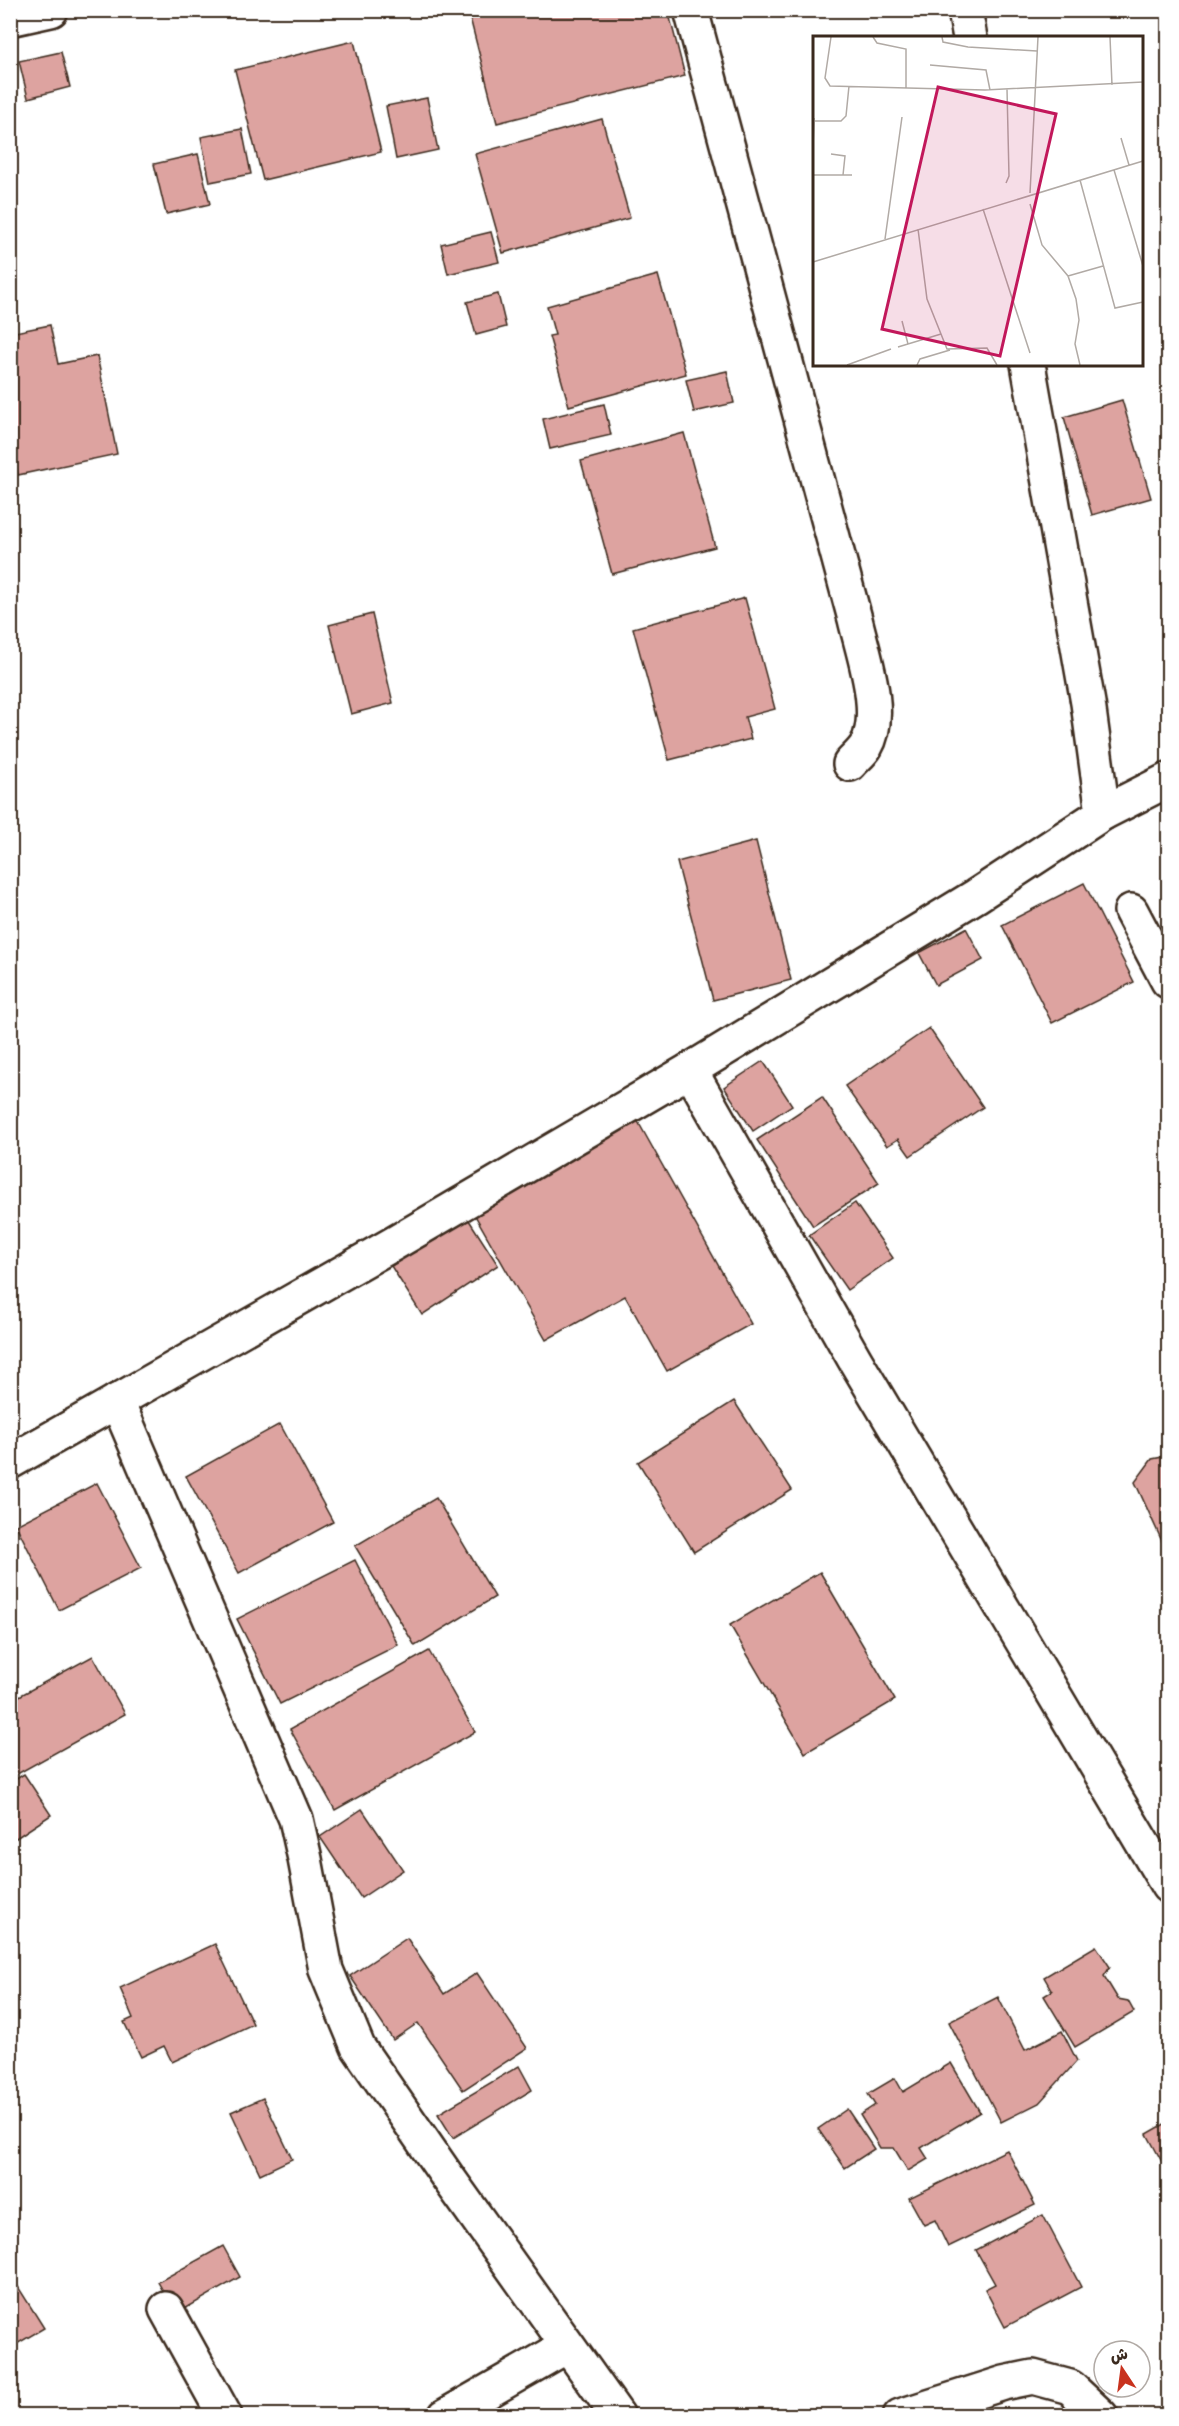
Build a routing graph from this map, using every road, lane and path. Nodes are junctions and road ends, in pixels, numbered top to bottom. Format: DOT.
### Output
graph roads {
  1 [pos="51,10"];
  2 [pos="692,10"];
  3 [pos="966,10"];
  4 [pos="10,19"];
  5 [pos="970,36"];
  6 [pos="1028,366"];
  7 [pos="850,764"];
  8 [pos="1168,780"];
  9 [pos="1103,813"];
  10 [pos="1131,911"];
  11 [pos="1168,981"];
  12 [pos="690,1070"];
  13 [pos="117,1401"];
  14 [pos="10,1462"];
  15 [pos="1168,1886"];
  16 [pos="166,2309"];
  17 [pos="567,2346"];
  18 [pos="225,2415"];
  19 [pos="445,2415"];
  20 [pos="618,2415"];
  21 [pos="900,2415"];
  22 [pos="1101,2415"];
  1 -- 4 [label="street"];
  2 -- 7 [label="street"];
  3 -- 5 [label="street"];
  6 -- 9 [label="street"];
  8 -- 9 [label="street"];
  9 -- 12 [label="street"];
  10 -- 11 [label="street"];
  12 -- 13 [label="street"];
  12 -- 15 [label="street"];
  13 -- 14 [label="street"];
  13 -- 17 [label="street"];
  16 -- 18 [label="street"];
  17 -- 19 [label="street"];
  17 -- 20 [label="street"];
  21 -- 22 [label="street"];
}
